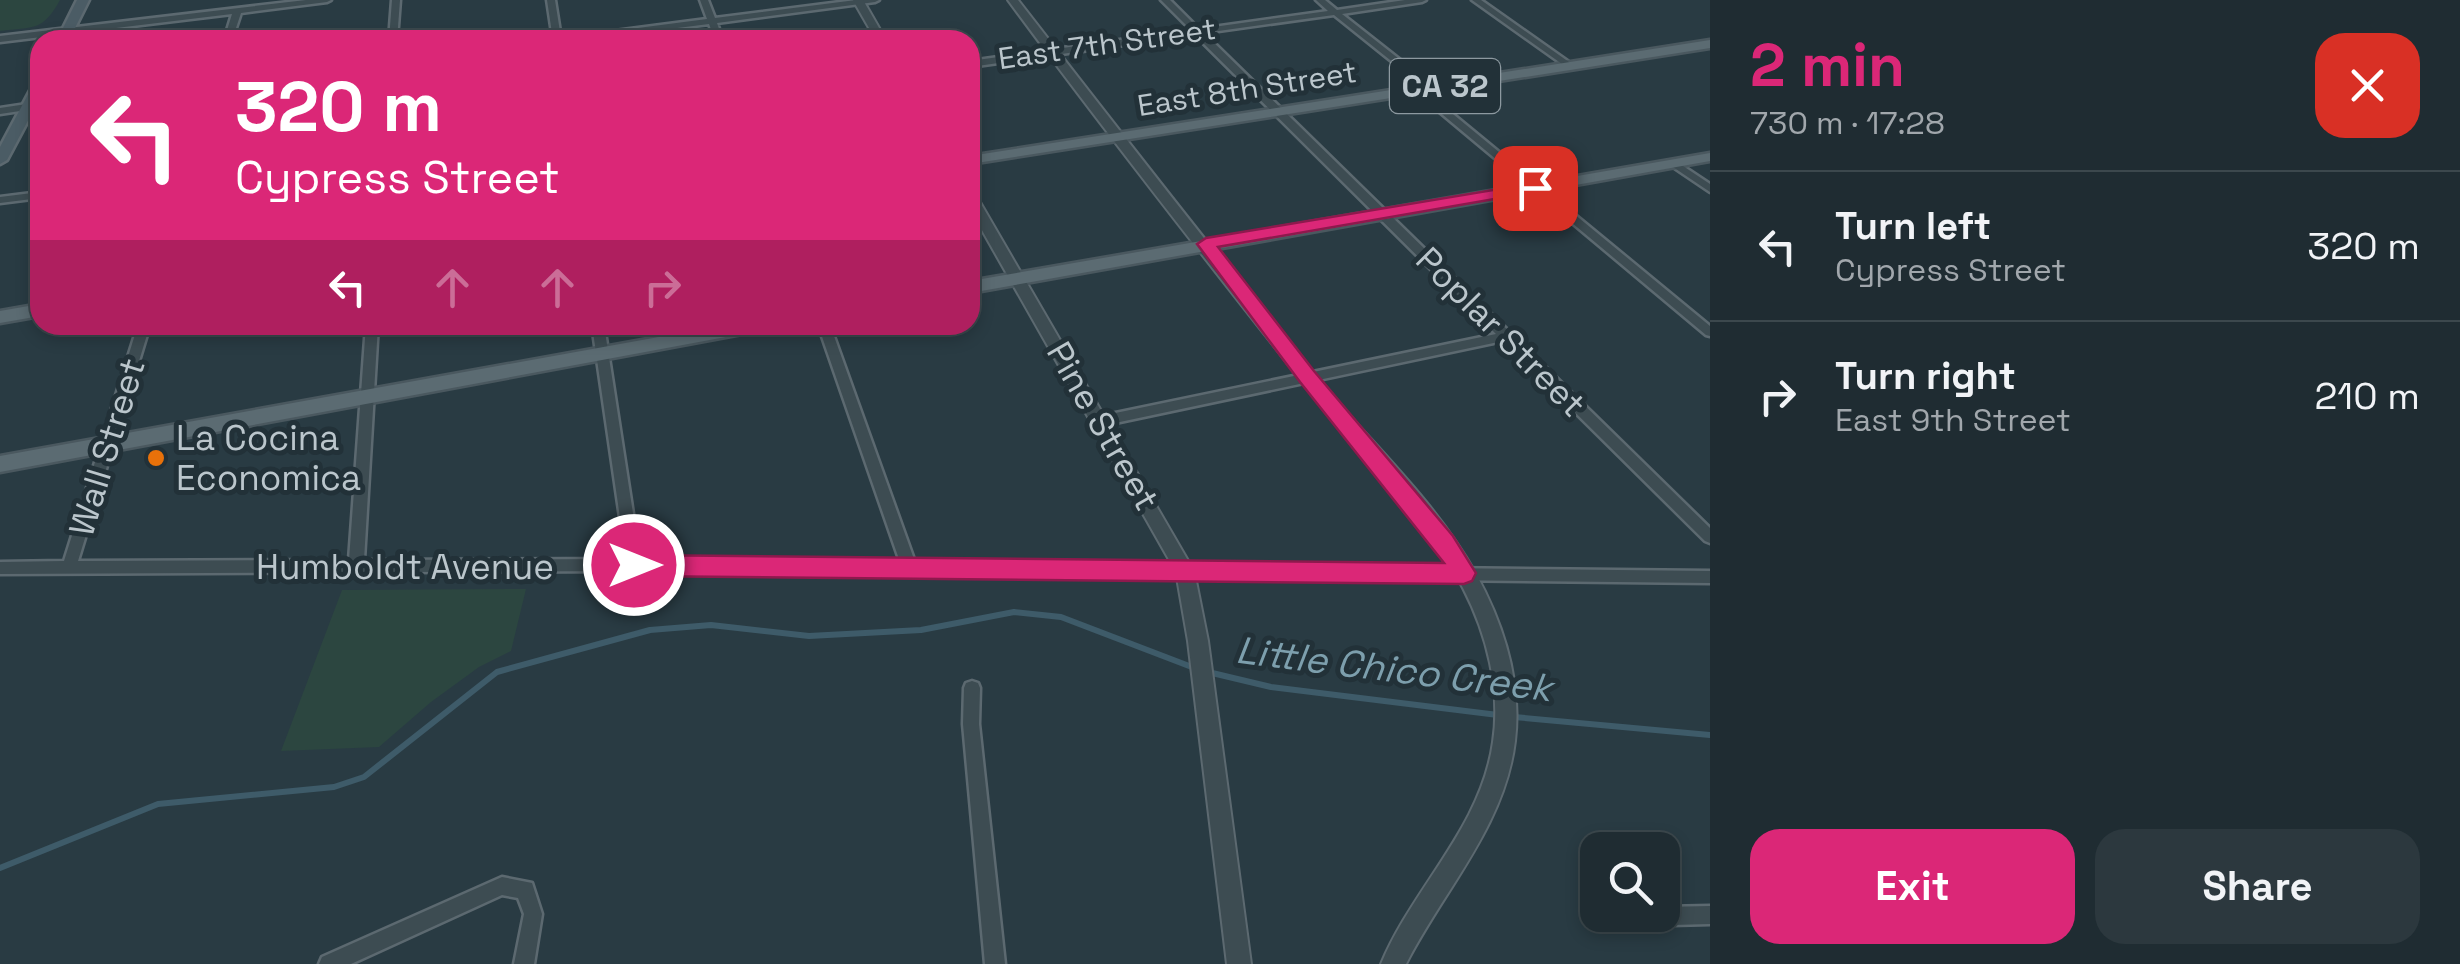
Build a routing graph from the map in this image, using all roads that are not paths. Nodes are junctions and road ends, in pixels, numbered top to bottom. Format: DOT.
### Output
graph roads {
  1 [pos="84,0"];
  2 [pos="327,0"];
  3 [pos="396,0"];
  4 [pos="551,0"];
  5 [pos="704,0"];
  6 [pos="875,0"];
  7 [pos="1013,0"];
  8 [pos="1165,0"];
  9 [pos="1320,0"];
  10 [pos="1422,0"];
  11 [pos="1476,0"];
  12 [pos="859,1"];
  13 [pos="237,10"];
  14 [pos="1336,12"];
  15 [pos="712,21"];
  16 [pos="68,30"];
  17 [pos="99,30"];
  18 [pos="231,30"];
  19 [pos="394,30"];
  20 [pos="558,30"];
  21 [pos="640,30"];
  22 [pos="715,30"];
  23 [pos="876,30"];
  24 [pos="1198,32"];
  25 [pos="30,37"];
  26 [pos="0,39"];
  27 [pos="1710,44"];
  28 [pos="1052,52"];
  29 [pos="980,63"];
  30 [pos="1572,66"];
  31 [pos="1424,89"];
  32 [pos="30,107"];
  33 [pos="0,111"];
  34 [pos="30,112"];
  35 [pos="1280,112"];
  36 [pos="1120,137"];
  37 [pos="1710,156"];
  38 [pos="980,158"];
  39 [pos="0,160"];
  40 [pos="1674,163"];
  41 [pos="1535,188"];
  42 [pos="1710,189"];
  43 [pos="30,196"];
  44 [pos="0,200"];
  45 [pos="1380,212"];
  46 [pos="980,215"];
  47 [pos="1206,244"];
  48 [pos="1016,279"];
  49 [pos="980,285"];
  50 [pos="30,312"];
  51 [pos="0,316"];
  52 [pos="1710,332"];
  53 [pos="141,335"];
  54 [pos="371,335"];
  55 [pos="599,335"];
  56 [pos="704,335"];
  57 [pos="828,335"];
  58 [pos="1505,336"];
  59 [pos="602,354"];
  60 [pos="1307,376"];
  61 [pos="368,395"];
  62 [pos="1101,421"];
  63 [pos="110,442"];
  64 [pos="0,464"];
  65 [pos="1710,537"];
  66 [pos="634,565"];
  67 [pos="356,567"];
  68 [pos="909,567"];
  69 [pos="0,568"];
  70 [pos="69,568"];
  71 [pos="1184,571"];
  72 [pos="1464,573"];
  73 [pos="1710,577"];
  74 [pos="972,688"];
  75 [pos="1680,915"];
  76 [pos="1710,915"];
  77 [pos="328,964"];
  78 [pos="524,964"];
  79 [pos="995,964"];
  80 [pos="1239,964"];
  81 [pos="1392,964"];
  1 -- 16 [label="main road"];
  2 -- 13 [label="street"];
  3 -- 19 [label="street"];
  4 -- 20 [label="street"];
  5 -- 15 [label="street"];
  6 -- 12 [label="street"];
  7 -- 28 [label="street"];
  8 -- 24 [label="street, Poplar Street"];
  9 -- 14 [label="street"];
  10 -- 14 [label="street, East 7th Street"];
  11 -- 30 [label="street"];
  12 -- 15 [label="street"];
  12 -- 23 [label="street"];
  13 -- 17 [label="street"];
  13 -- 18 [label="street"];
  14 -- 24 [label="street, East 7th Street"];
  14 -- 31 [label="street"];
  15 -- 21 [label="street"];
  15 -- 22 [label="street"];
  24 -- 28 [label="street, East 7th Street"];
  24 -- 35 [label="street, Poplar Street"];
  25 -- 26 [label="street"];
  27 -- 30 [label="main road, East 8th Street / CA 32"];
  28 -- 29 [label="street, East 7th Street"];
  28 -- 36 [label="street"];
  30 -- 31 [label="main road, East 8th Street / CA 32"];
  31 -- 35 [label="main road, East 8th Street / CA 32"];
  31 -- 41 [label="street"];
  32 -- 33 [label="street"];
  34 -- 39 [label="main road"];
  35 -- 36 [label="main road, East 8th Street / CA 32"];
  35 -- 45 [label="street, Poplar Street"];
  36 -- 38 [label="main road, East 8th Street / CA 32"];
  36 -- 47 [label="street"];
  37 -- 40 [label="main road"];
  40 -- 41 [label="main road"];
  40 -- 42 [label="street"];
  41 -- 45 [label="main road"];
  41 -- 52 [label="street"];
  43 -- 44 [label="street"];
  45 -- 47 [label="main road"];
  45 -- 58 [label="street, Poplar Street"];
  46 -- 48 [label="street, Pine Street"];
  47 -- 48 [label="main road"];
  47 -- 60 [label="street"];
  48 -- 49 [label="main road"];
  48 -- 62 [label="street, Pine Street"];
  50 -- 51 [label="main road"];
  53 -- 63 [label="street, Wall Street"];
  54 -- 61 [label="street"];
  55 -- 59 [label="street"];
  56 -- 59 [label="main road"];
  57 -- 68 [label="street"];
  58 -- 60 [label="street"];
  58 -- 65 [label="street, Poplar Street"];
  59 -- 61 [label="main road"];
  59 -- 66 [label="street"];
  60 -- 62 [label="street"];
  60 -- 72 [label="street"];
  61 -- 63 [label="main road"];
  61 -- 67 [label="street"];
  62 -- 71 [label="street, Pine Street"];
  63 -- 64 [label="main road"];
  63 -- 70 [label="street, Wall Street"];
  66 -- 67 [label="street, Humboldt Avenue"];
  66 -- 68 [label="street, Humboldt Avenue"];
  67 -- 70 [label="street, Humboldt Avenue"];
  68 -- 71 [label="street, Humboldt Avenue"];
  69 -- 70 [label="street, Humboldt Avenue"];
  71 -- 72 [label="street, Humboldt Avenue"];
  71 -- 80 [label="street, Pine Street"];
  72 -- 73 [label="street, Humboldt Avenue"];
  72 -- 81 [label="street"];
  74 -- 79 [label="street"];
  75 -- 76 [label="street"];
  77 -- 78 [label="street"];
}
